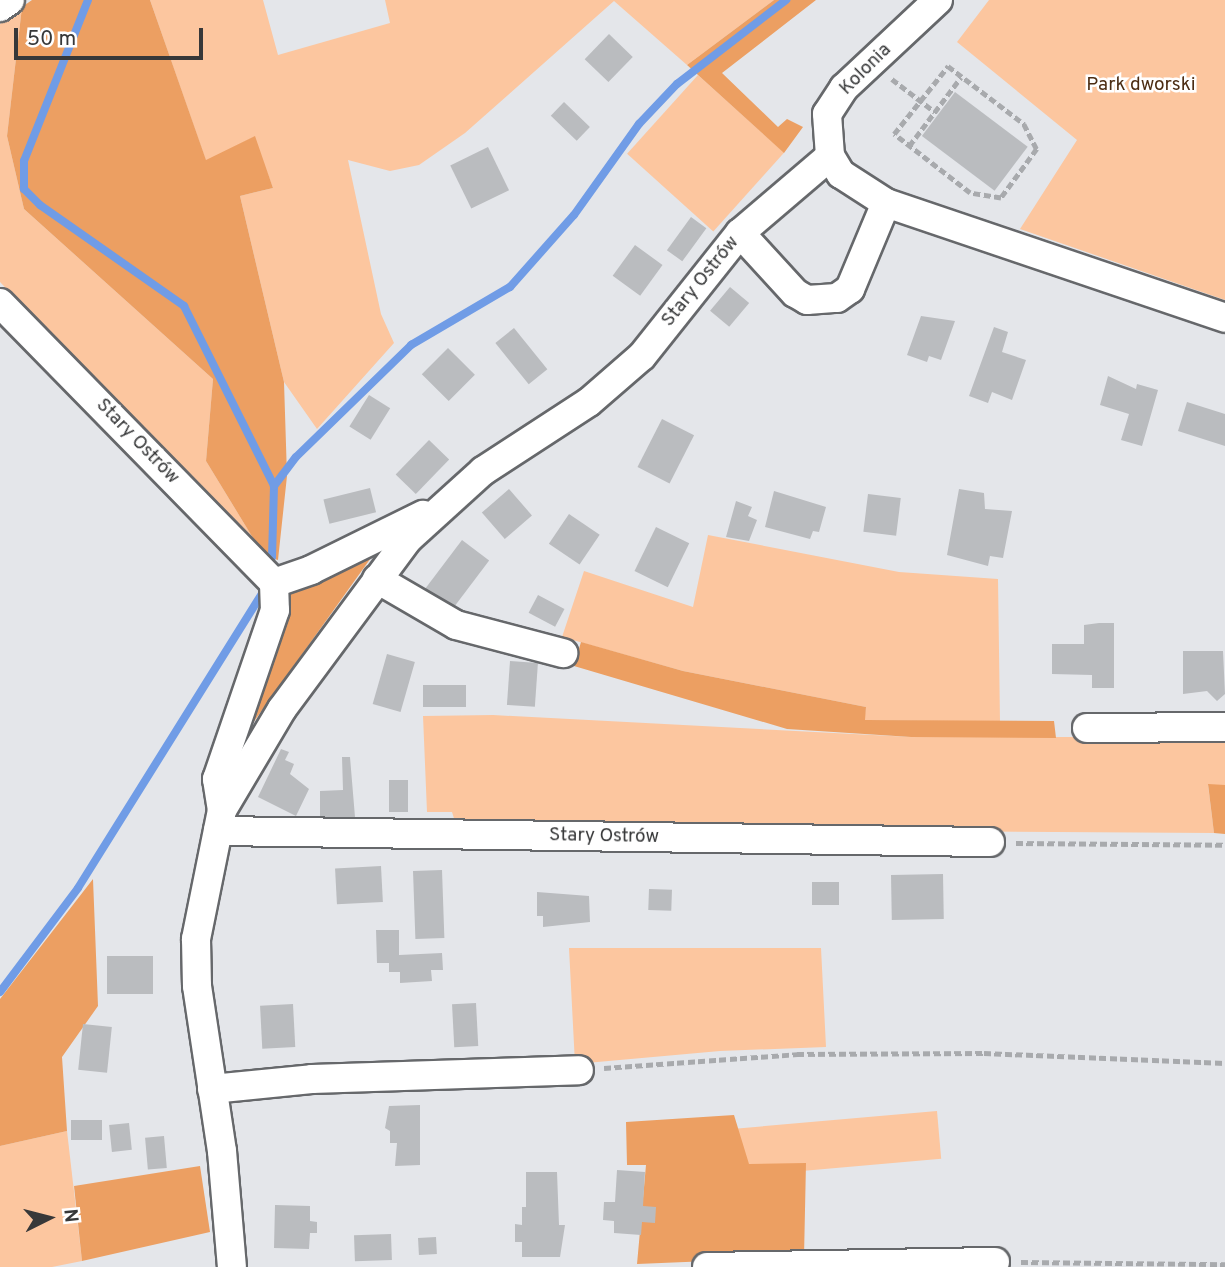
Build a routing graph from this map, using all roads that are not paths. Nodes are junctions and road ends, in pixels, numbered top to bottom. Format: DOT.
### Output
graph roads {
  1 [pos="10,0"];
  2 [pos="938,0"];
  3 [pos="0,7"];
  4 [pos="830,156"];
  5 [pos="886,203"];
  6 [pos="740,233"];
  7 [pos="0,303"];
  8 [pos="1225,318"];
  9 [pos="438,508"];
  10 [pos="377,579"];
  11 [pos="274,583"];
  12 [pos="563,653"];
  13 [pos="1225,727"];
  14 [pos="1087,728"];
  15 [pos="220,820"];
  16 [pos="990,842"];
  17 [pos="579,1069"];
  18 [pos="212,1090"];
  19 [pos="995,1262"];
  20 [pos="232,1267"];
  21 [pos="707,1267"];
  1 -- 3 [label="street"];
  2 -- 4 [label="street, Kolonia"];
  4 -- 5 [label="street"];
  4 -- 6 [label="street, Stary Ostrów"];
  5 -- 6 [label="street"];
  5 -- 8 [label="street"];
  6 -- 9 [label="street, Stary Ostrów"];
  7 -- 11 [label="street, Stary Ostrów"];
  9 -- 10 [label="street, Stary Ostrów"];
  9 -- 11 [label="street, Stary Ostrów"];
  10 -- 12 [label="street"];
  10 -- 15 [label="street, Stary Ostrów"];
  11 -- 15 [label="street"];
  13 -- 14 [label="street"];
  15 -- 16 [label="street, Stary Ostrów"];
  15 -- 18 [label="street"];
  17 -- 18 [label="street"];
  18 -- 20 [label="street"];
  19 -- 21 [label="street"];
}
